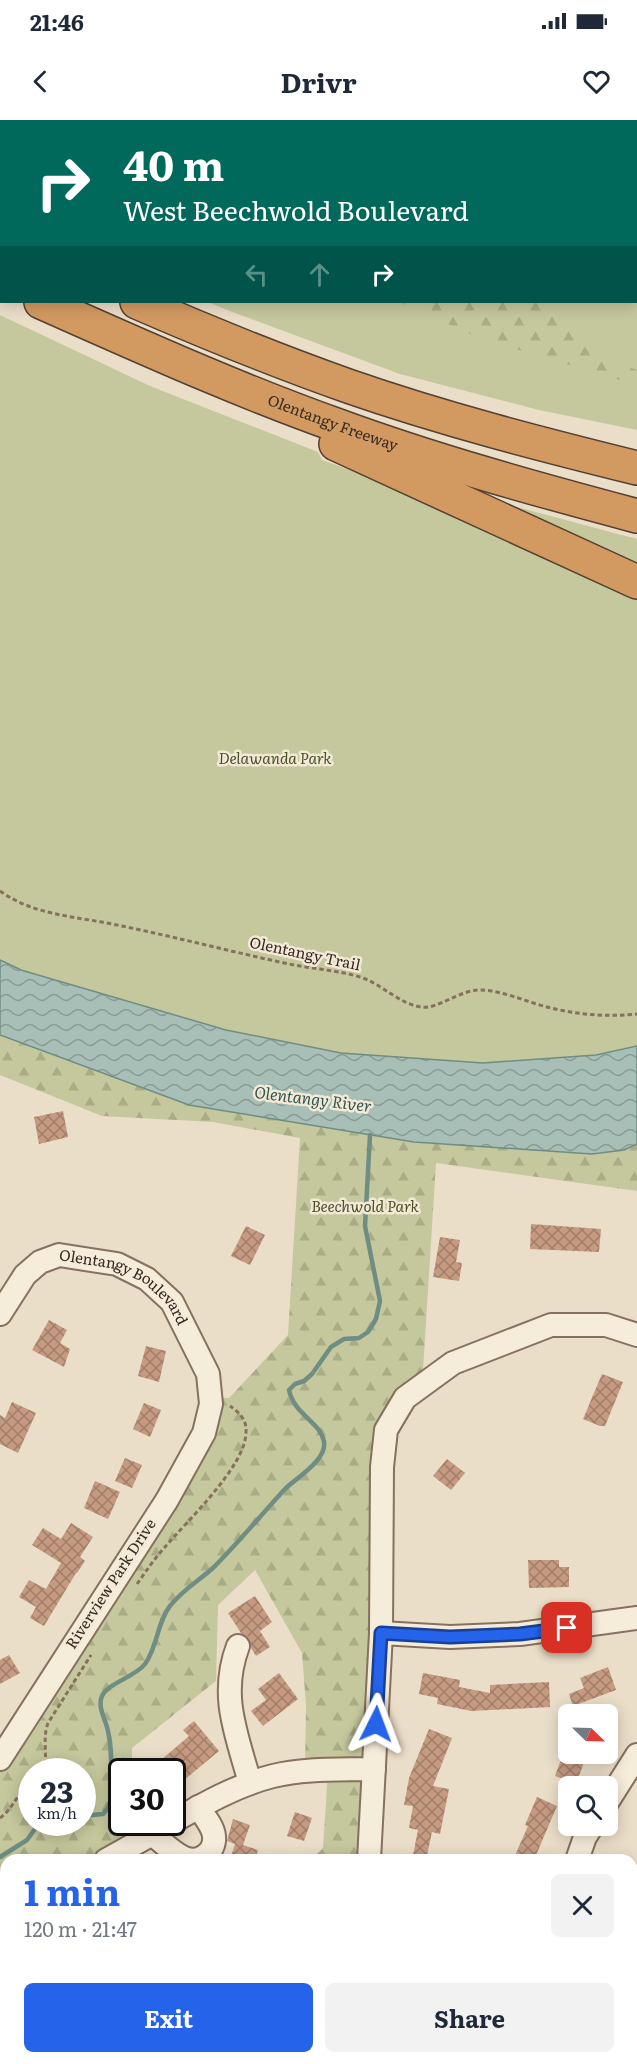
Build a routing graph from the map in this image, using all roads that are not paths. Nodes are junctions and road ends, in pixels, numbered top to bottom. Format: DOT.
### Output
graph roads {
  1 [pos="43,303"];
  2 [pos="139,303"];
  3 [pos="201,374"];
  4 [pos="511,436"];
  5 [pos="637,450"];
  6 [pos="637,468"];
  7 [pos="637,516"];
  8 [pos="637,582"];
  9 [pos="0,1314"];
  10 [pos="637,1335"];
  11 [pos="210,1400"];
  12 [pos="637,1618"];
  13 [pos="381,1633"];
  14 [pos="238,1647"];
  15 [pos="637,1755"];
  16 [pos="0,1759"];
  17 [pos="374,1769"];
  18 [pos="250,1783"];
  19 [pos="618,1785"];
  20 [pos="198,1808"];
  21 [pos="186,1814"];
  22 [pos="148,1836"];
  23 [pos="155,1836"];
  24 [pos="586,1836"];
  25 [pos="117,1854"];
  26 [pos="178,1854"];
  27 [pos="206,1854"];
  28 [pos="369,1854"];
  29 [pos="579,1854"];
  1 -- 3 [label="highway, Olentangy Freeway"];
  2 -- 4 [label="highway"];
  3 -- 7 [label="highway, Olentangy Freeway"];
  3 -- 8 [label="highway"];
  4 -- 5 [label="highway"];
  4 -- 6 [label="highway"];
  9 -- 11 [label="street, Olentangy Boulevard"];
  10 -- 13 [label="street"];
  11 -- 16 [label="street, Riverview Park Drive"];
  12 -- 13 [label="street"];
  13 -- 17 [label="street"];
  14 -- 18 [label="street"];
  15 -- 19 [label="street"];
  17 -- 18 [label="street"];
  17 -- 28 [label="street"];
  18 -- 20 [label="street"];
  20 -- 21 [label="street"];
  20 -- 27 [label="street"];
  22 -- 25 [label="street"];
  23 -- 26 [label="street"];
  24 -- 29 [label="street"];
}
